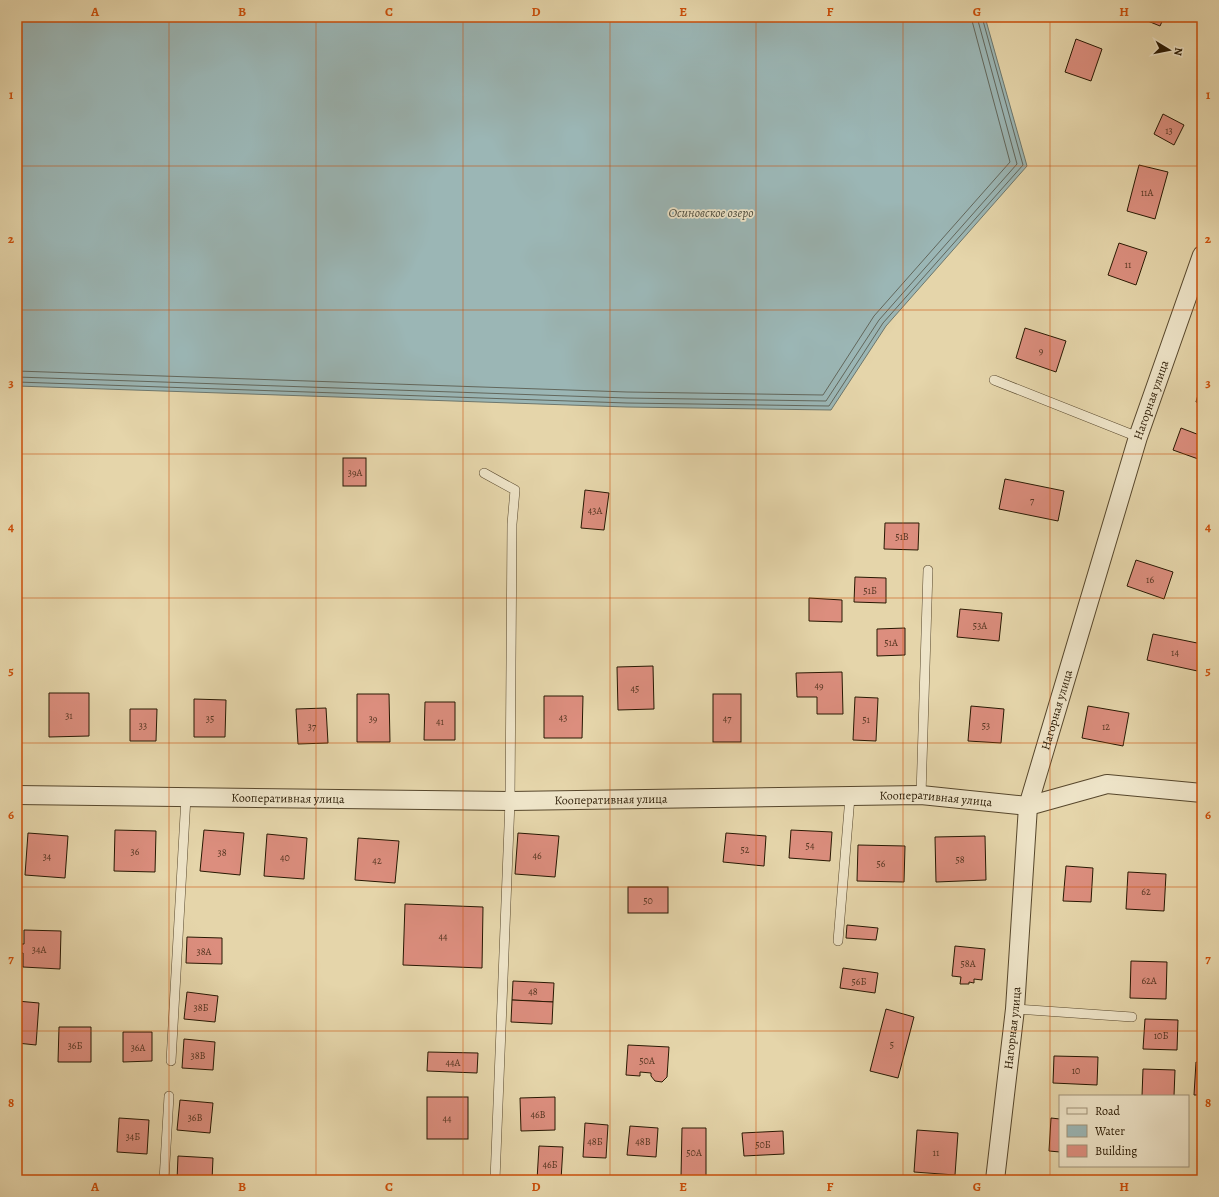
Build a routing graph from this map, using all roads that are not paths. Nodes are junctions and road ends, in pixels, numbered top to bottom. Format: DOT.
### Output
graph roads {
  1 [pos="1202,256"];
  2 [pos="994,380"];
  3 [pos="1138,437"];
  4 [pos="484,474"];
  5 [pos="928,570"];
  6 [pos="1202,793"];
  7 [pos="17,795"];
  8 [pos="921,795"];
  9 [pos="850,797"];
  10 [pos="186,798"];
  11 [pos="510,802"];
  12 [pos="1028,806"];
  13 [pos="838,941"];
  14 [pos="1015,1009"];
  15 [pos="1132,1017"];
  16 [pos="171,1061"];
  17 [pos="169,1096"];
  18 [pos="164,1180"];
  19 [pos="495,1180"];
  20 [pos="995,1180"];
  1 -- 3 [label="street, Нагорная улица"];
  2 -- 3 [label="lane"];
  3 -- 12 [label="street, Нагорная улица"];
  4 -- 11 [label="lane"];
  5 -- 8 [label="lane"];
  6 -- 12 [label="street, Кооперативная улица"];
  7 -- 10 [label="street, Кооперативная улица"];
  8 -- 9 [label="street, Кооперативная улица"];
  8 -- 12 [label="street, Кооперативная улица"];
  9 -- 11 [label="street, Кооперативная улица"];
  9 -- 13 [label="lane"];
  10 -- 11 [label="street, Кооперативная улица"];
  10 -- 16 [label="lane"];
  11 -- 19 [label="lane"];
  12 -- 14 [label="street, Нагорная улица"];
  14 -- 15 [label="lane"];
  14 -- 20 [label="street, Нагорная улица"];
  17 -- 18 [label="lane"];
}
